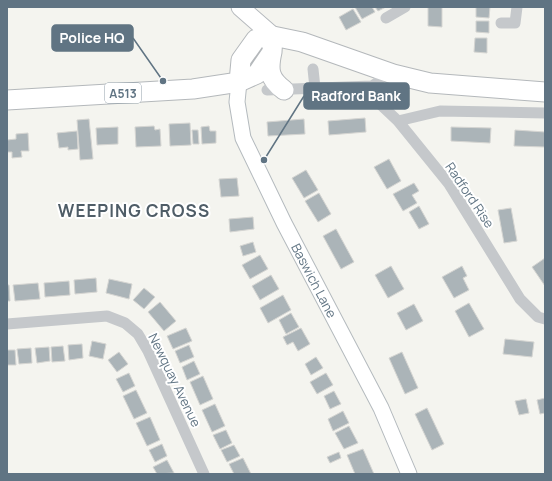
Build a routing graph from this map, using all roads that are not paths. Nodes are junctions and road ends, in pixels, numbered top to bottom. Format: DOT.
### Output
graph roads {
  1 [pos="240,7"];
  2 [pos="405,7"];
  3 [pos="517,7"];
  4 [pos="386,18"];
  5 [pos="501,24"];
  6 [pos="273,44"];
  7 [pos="314,69"];
  8 [pos="384,70"];
  9 [pos="239,82"];
  10 [pos="372,86"];
  11 [pos="315,88"];
  12 [pos="276,90"];
  13 [pos="545,92"];
  14 [pos="7,100"];
  15 [pos="545,113"];
  16 [pos="398,122"];
  17 [pos="545,319"];
  18 [pos="7,324"];
  19 [pos="204,474"];
  20 [pos="410,474"];
  1 -- 6 [label="main road"];
  2 -- 4 [label="street"];
  3 -- 5 [label="street"];
  6 -- 8 [label="highway"];
  6 -- 9 [label="highway"];
  6 -- 12 [label="highway"];
  7 -- 11 [label="street"];
  8 -- 10 [label="street"];
  8 -- 13 [label="highway"];
  9 -- 14 [label="highway, A513"];
  9 -- 20 [label="street, Baswich Lane"];
  10 -- 11 [label="street"];
  10 -- 16 [label="street, Radford Rise"];
  11 -- 12 [label="street"];
  15 -- 16 [label="street"];
  16 -- 17 [label="street, Radford Rise"];
  18 -- 19 [label="street, Newquay Avenue"];
}
